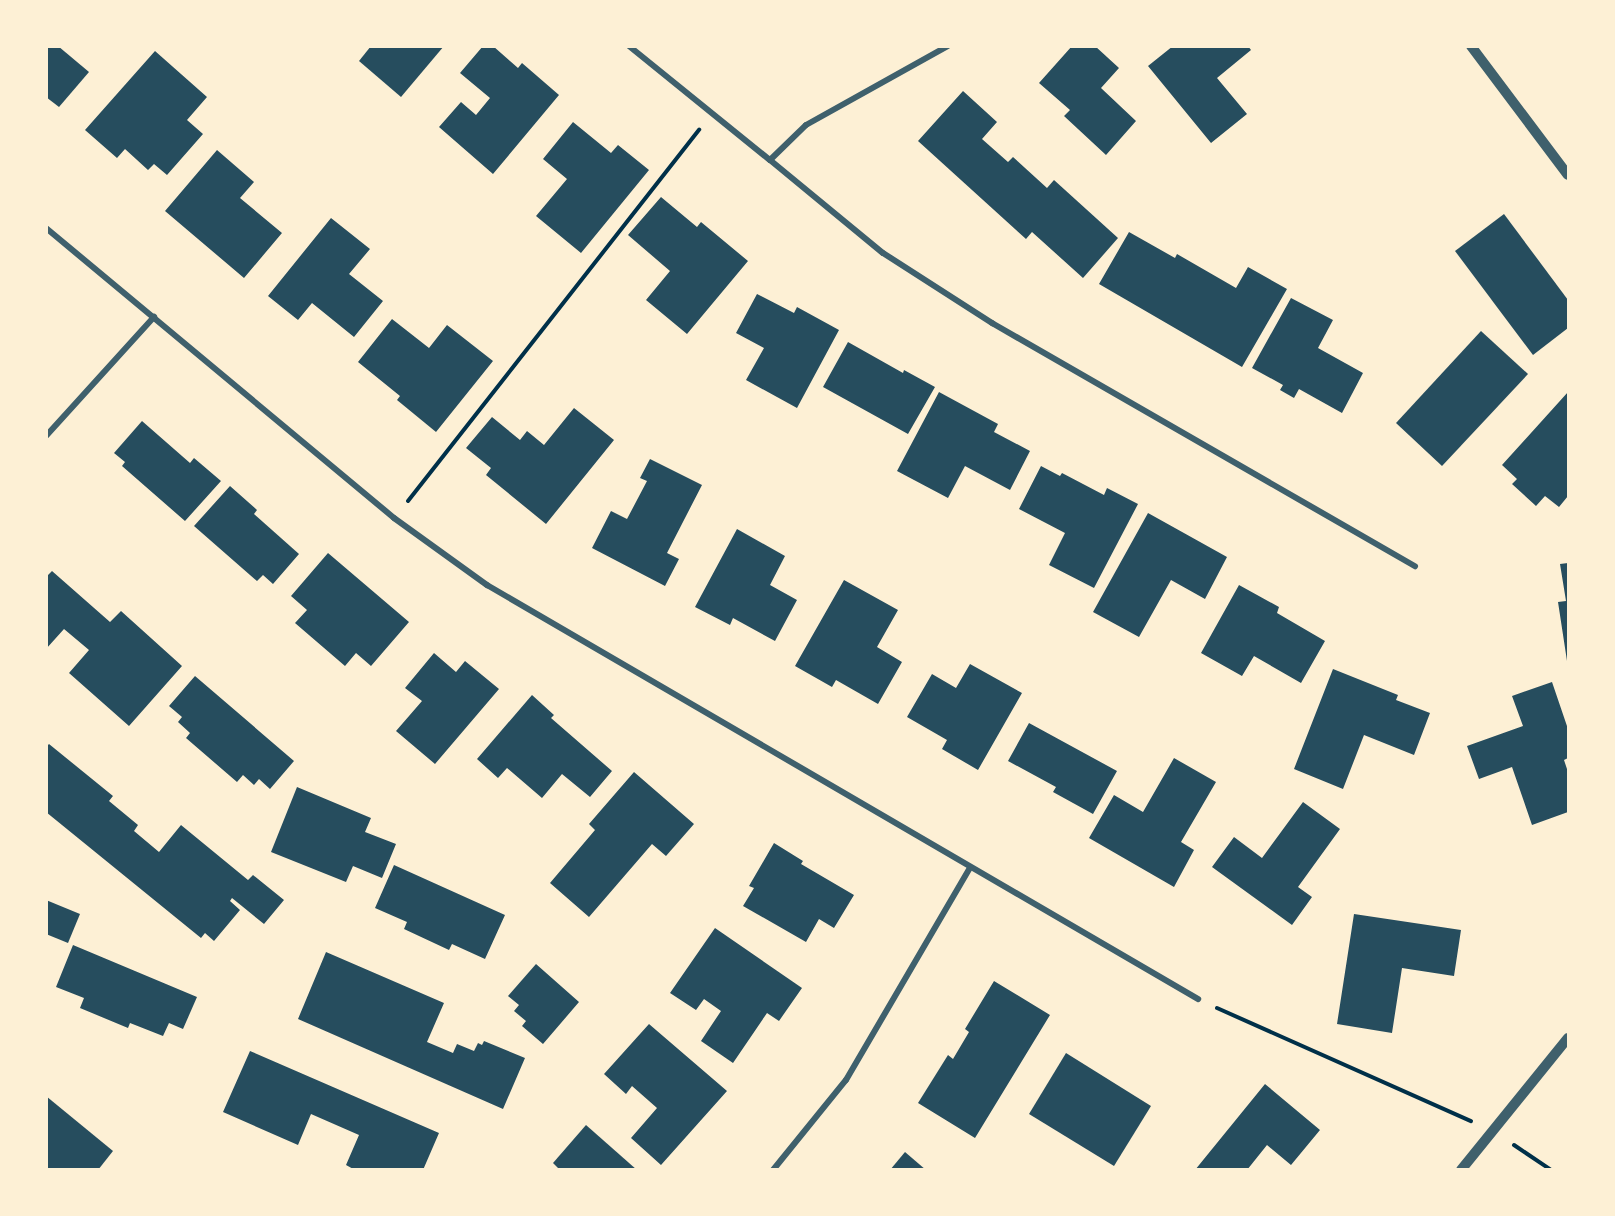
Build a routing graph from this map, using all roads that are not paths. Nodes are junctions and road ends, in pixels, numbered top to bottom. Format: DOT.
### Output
graph roads {
  1 [pos="629,46"];
  2 [pos="948,46"];
  3 [pos="1472,46"];
  4 [pos="770,160"];
  5 [pos="1569,175"];
  6 [pos="46,228"];
  7 [pos="154,317"];
  8 [pos="46,436"];
  9 [pos="1415,566"];
  10 [pos="970,868"];
  11 [pos="1198,999"];
  12 [pos="1569,1038"];
  13 [pos="773,1170"];
  14 [pos="1461,1170"];
  1 -- 4 [label="street"];
  2 -- 4 [label="street"];
  3 -- 5 [label="street"];
  4 -- 9 [label="street"];
  6 -- 7 [label="street"];
  7 -- 8 [label="street"];
  7 -- 10 [label="street"];
  10 -- 11 [label="street"];
  10 -- 13 [label="street"];
  12 -- 14 [label="street"];
}
